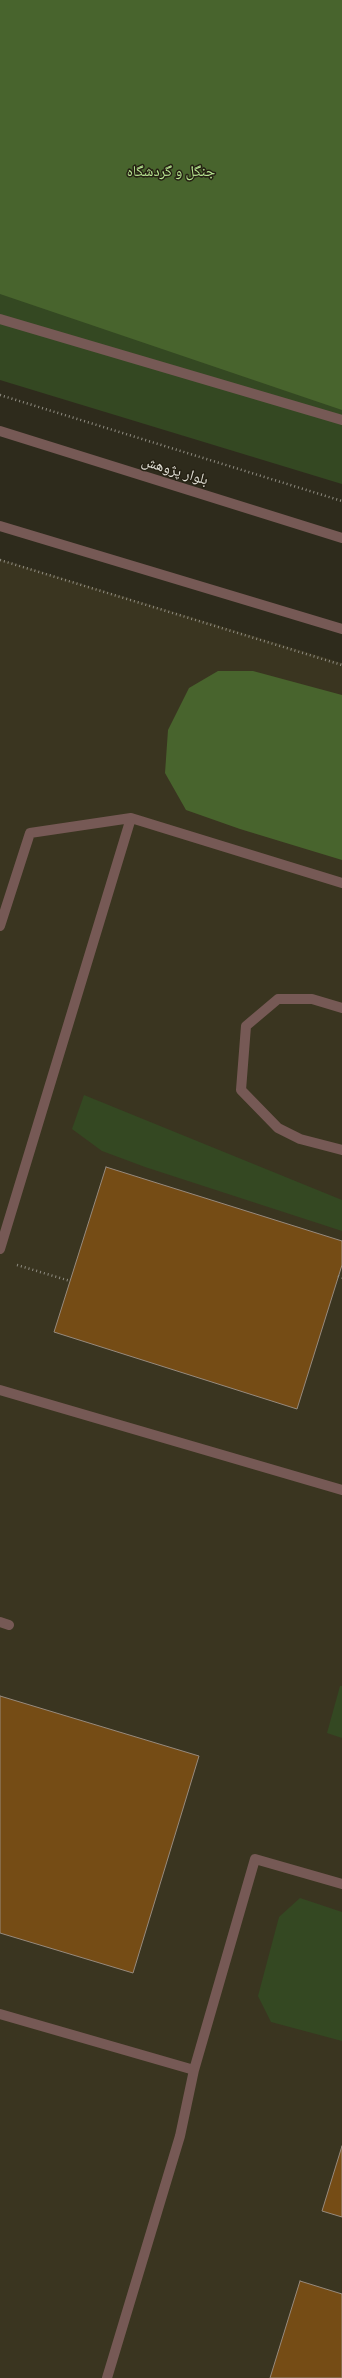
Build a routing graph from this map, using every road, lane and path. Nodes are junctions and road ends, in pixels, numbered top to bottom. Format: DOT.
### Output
graph roads {
  1 [pos="0,319"];
  2 [pos="0,395"];
  3 [pos="342,420"];
  4 [pos="0,431"];
  5 [pos="342,501"];
  6 [pos="0,526"];
  7 [pos="342,538"];
  8 [pos="0,560"];
  9 [pos="342,629"];
  10 [pos="342,665"];
  11 [pos="131,818"];
  12 [pos="342,883"];
  13 [pos="0,926"];
  14 [pos="342,1008"];
  15 [pos="342,1150"];
  16 [pos="0,1249"];
  17 [pos="14,1264"];
  18 [pos="338,1276"];
  19 [pos="342,1278"];
  20 [pos="70,1281"];
  21 [pos="0,1390"];
  22 [pos="342,1490"];
  23 [pos="342,1884"];
  24 [pos="0,2014"];
  25 [pos="194,2070"];
  26 [pos="107,2378"];
  1 -- 3 [label="street"];
  2 -- 5 [label="path"];
  4 -- 7 [label="street, بلوار پژوهش"];
  6 -- 9 [label="street"];
  8 -- 10 [label="path"];
  11 -- 12 [label="street"];
  11 -- 13 [label="street"];
  11 -- 16 [label="street"];
  14 -- 15 [label="street"];
  17 -- 20 [label="path"];
  18 -- 19 [label="path"];
  21 -- 22 [label="street"];
  23 -- 25 [label="street"];
  24 -- 25 [label="street"];
  25 -- 26 [label="street"];
}
